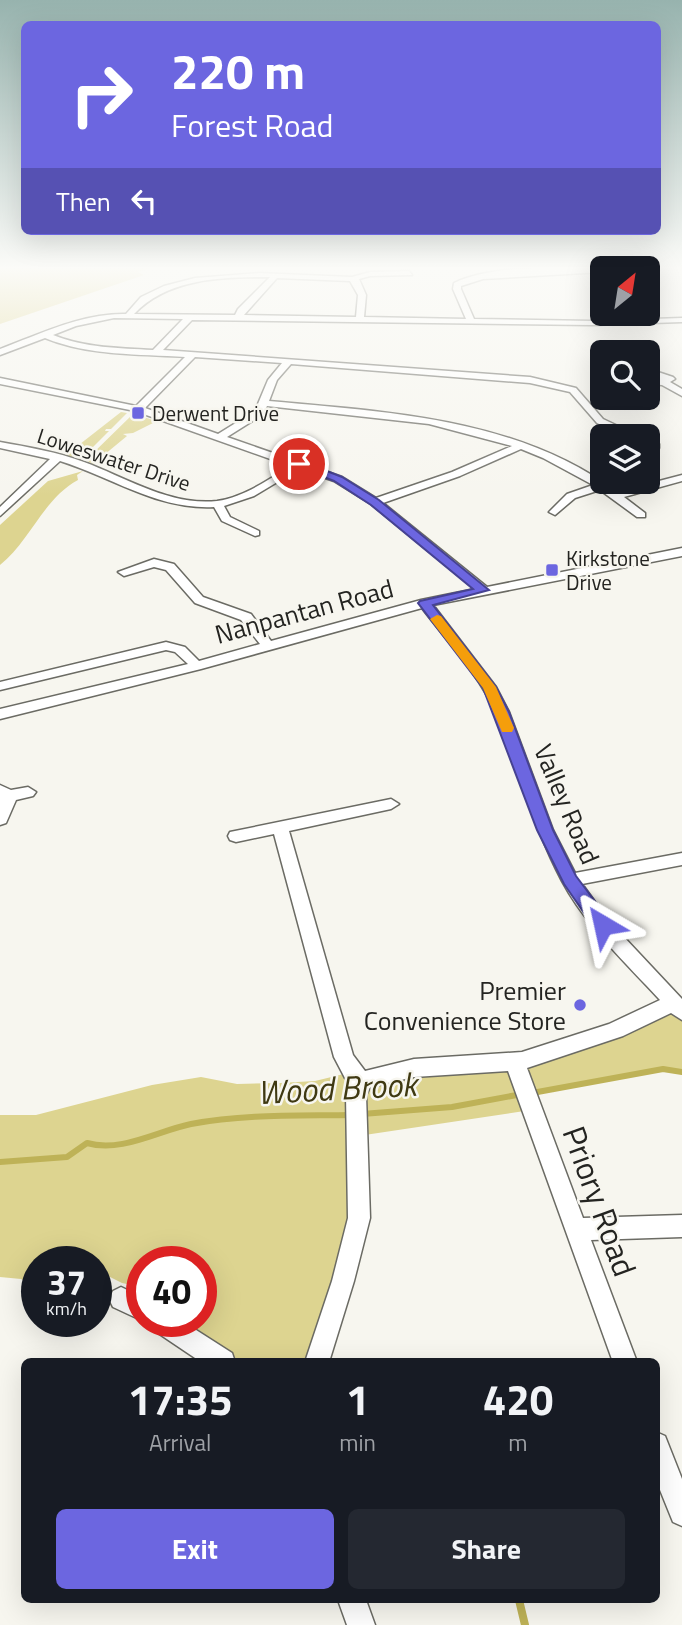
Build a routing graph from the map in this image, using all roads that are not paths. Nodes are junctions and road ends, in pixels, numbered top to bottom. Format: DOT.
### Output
graph roads {
  1 [pos="20,344"];
  2 [pos="71,344"];
  3 [pos="164,344"];
  4 [pos="0,352"];
  5 [pos="155,353"];
  6 [pos="192,355"];
  7 [pos="288,361"];
  8 [pos="660,377"];
  9 [pos="0,381"];
  10 [pos="682,393"];
  11 [pos="265,403"];
  12 [pos="138,409"];
  13 [pos="607,424"];
  14 [pos="219,437"];
  15 [pos="0,445"];
  16 [pos="520,446"];
  17 [pos="58,457"];
  18 [pos="299,464"];
  19 [pos="682,478"];
  20 [pos="590,479"];
  21 [pos="590,489"];
  22 [pos="612,494"];
  23 [pos="615,496"];
  24 [pos="375,502"];
  25 [pos="217,504"];
  26 [pos="627,506"];
  27 [pos="2,509"];
  28 [pos="615,509"];
  29 [pos="555,512"];
  30 [pos="641,515"];
  31 [pos="248,528"];
  32 [pos="682,552"];
  33 [pos="124,572"];
  34 [pos="483,590"];
  35 [pos="425,603"];
  36 [pos="267,645"];
  37 [pos="195,666"];
  38 [pos="0,686"];
  39 [pos="0,714"];
  40 [pos="27,792"];
  41 [pos="5,793"];
  42 [pos="391,804"];
  43 [pos="0,819"];
  44 [pos="281,827"];
  45 [pos="236,836"];
  46 [pos="682,859"];
  47 [pos="570,880"];
  48 [pos="676,1007"];
  49 [pos="514,1062"];
  50 [pos="363,1081"];
  51 [pos="682,1226"];
  52 [pos="575,1230"];
  53 [pos="185,1337"];
  54 [pos="217,1358"];
  55 [pos="318,1358"];
  56 [pos="623,1358"];
  57 [pos="660,1455"];
  58 [pos="682,1513"];
  59 [pos="353,1603"];
  60 [pos="361,1625"];
  1 -- 4 [label="street"];
  2 -- 5 [label="street"];
  3 -- 5 [label="street"];
  5 -- 6 [label="street"];
  6 -- 7 [label="street"];
  6 -- 12 [label="street"];
  7 -- 11 [label="street"];
  7 -- 13 [label="street"];
  8 -- 10 [label="street"];
  9 -- 12 [label="street"];
  11 -- 14 [label="street"];
  11 -- 16 [label="street"];
  12 -- 14 [label="street"];
  14 -- 18 [label="street"];
  15 -- 17 [label="street, Loweswater Drive"];
  16 -- 20 [label="street"];
  16 -- 24 [label="street"];
  17 -- 25 [label="street, Loweswater Drive"];
  17 -- 27 [label="street"];
  18 -- 24 [label="street"];
  18 -- 25 [label="street, Loweswater Drive"];
  19 -- 23 [label="street"];
  21 -- 29 [label="street"];
  22 -- 23 [label="street"];
  23 -- 26 [label="street"];
  24 -- 34 [label="street"];
  25 -- 31 [label="street, Loweswater Drive"];
  26 -- 28 [label="street"];
  26 -- 30 [label="street"];
  32 -- 34 [label="street, Nanpantan Road"];
  33 -- 36 [label="street"];
  34 -- 35 [label="street, Nanpantan Road"];
  35 -- 36 [label="street, Nanpantan Road"];
  35 -- 47 [label="street, Valley Road"];
  36 -- 37 [label="street, Nanpantan Road"];
  37 -- 38 [label="street, Nanpantan Road"];
  37 -- 39 [label="street, Nanpantan Road"];
  40 -- 41 [label="street"];
  41 -- 43 [label="street"];
  42 -- 44 [label="street"];
  44 -- 45 [label="street"];
  44 -- 50 [label="street"];
  46 -- 47 [label="street"];
  47 -- 48 [label="street, Valley Road"];
  48 -- 49 [label="street"];
  49 -- 50 [label="street"];
  49 -- 52 [label="street, Priory Road"];
  50 -- 55 [label="street"];
  51 -- 52 [label="street"];
  52 -- 56 [label="street, Priory Road"];
  53 -- 54 [label="street"];
  57 -- 58 [label="street"];
  59 -- 60 [label="street"];
}
